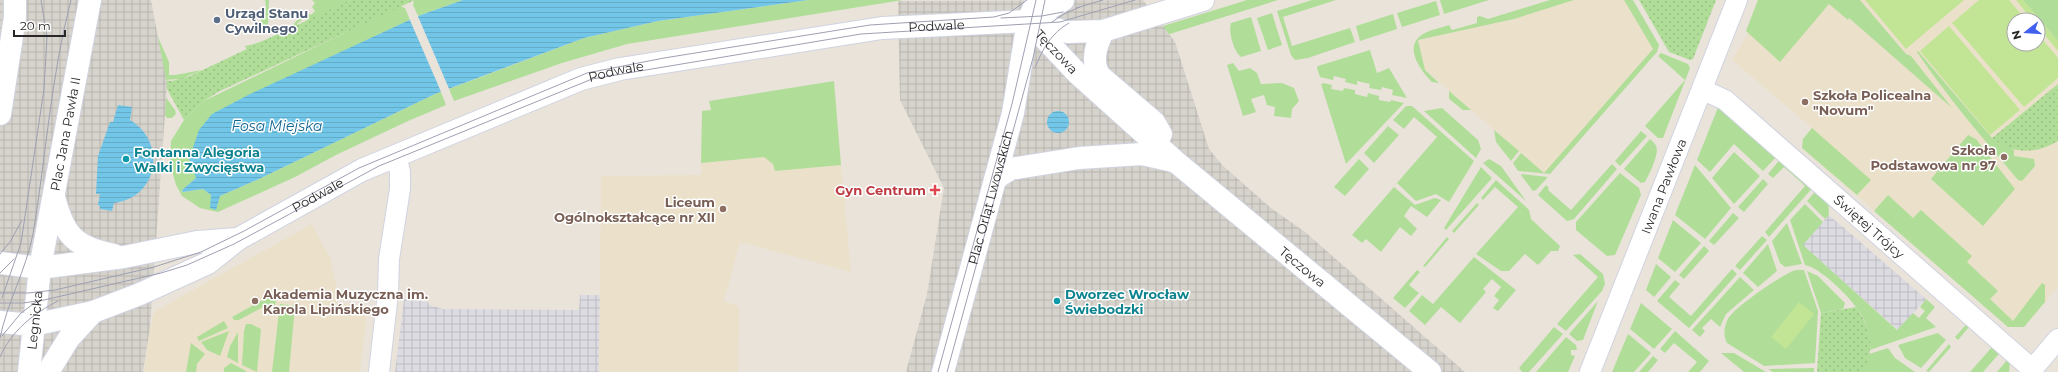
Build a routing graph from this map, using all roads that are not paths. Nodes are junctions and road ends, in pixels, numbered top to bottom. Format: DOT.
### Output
graph roads {
  1 [pos="15,0"];
  2 [pos="90,0"];
  3 [pos="1037,0"];
  4 [pos="1063,0"];
  5 [pos="1203,0"];
  6 [pos="1737,0"];
  7 [pos="1026,10"];
  8 [pos="1103,32"];
  9 [pos="1703,90"];
  10 [pos="0,114"];
  11 [pos="396,155"];
  12 [pos="1176,162"];
  13 [pos="995,179"];
  14 [pos="53,194"];
  15 [pos="238,239"];
  16 [pos="124,257"];
  17 [pos="0,263"];
  18 [pos="40,268"];
  19 [pos="93,312"];
  20 [pos="0,322"];
  21 [pos="34,325"];
  22 [pos="2058,339"];
  23 [pos="2031,371"];
  24 [pos="29,372"];
  25 [pos="48,372"];
  26 [pos="379,372"];
  27 [pos="943,372"];
  28 [pos="1430,372"];
  29 [pos="1590,372"];
  1 -- 10 [label="main road"];
  2 -- 14 [label="main road, Plac Jana Pawła II"];
  3 -- 7 [label="main road"];
  4 -- 7 [label="main road"];
  5 -- 8 [label="main road"];
  6 -- 9 [label="street, Iwana Pawłowa"];
  7 -- 8 [label="main road"];
  7 -- 11 [label="main road, Podwale"];
  7 -- 12 [label="main road, Tęczowa"];
  7 -- 13 [label="main road, Plac Orląt Lwowskich"];
  8 -- 12 [label="main road, Tęczowa"];
  9 -- 23 [label="street, Świętej Trójcy"];
  9 -- 29 [label="street, Iwana Pawłowa"];
  11 -- 15 [label="main road, Podwale"];
  11 -- 26 [label="street"];
  12 -- 13 [label="main road"];
  12 -- 28 [label="main road, Tęczowa"];
  13 -- 27 [label="main road, Plac Orląt Lwowskich"];
  14 -- 16 [label="main road"];
  14 -- 18 [label="main road, Plac Jana Pawła II"];
  15 -- 16 [label="main road, Podwale"];
  15 -- 19 [label="main road, Podwale"];
  16 -- 18 [label="main road, Podwale"];
  17 -- 18 [label="main road, Podwale"];
  18 -- 21 [label="main road, Legnicka"];
  19 -- 21 [label="main road, Podwale"];
  19 -- 25 [label="main road"];
  20 -- 21 [label="main road, Podwale"];
  21 -- 24 [label="main road, Legnicka"];
  22 -- 23 [label="street"];
}
